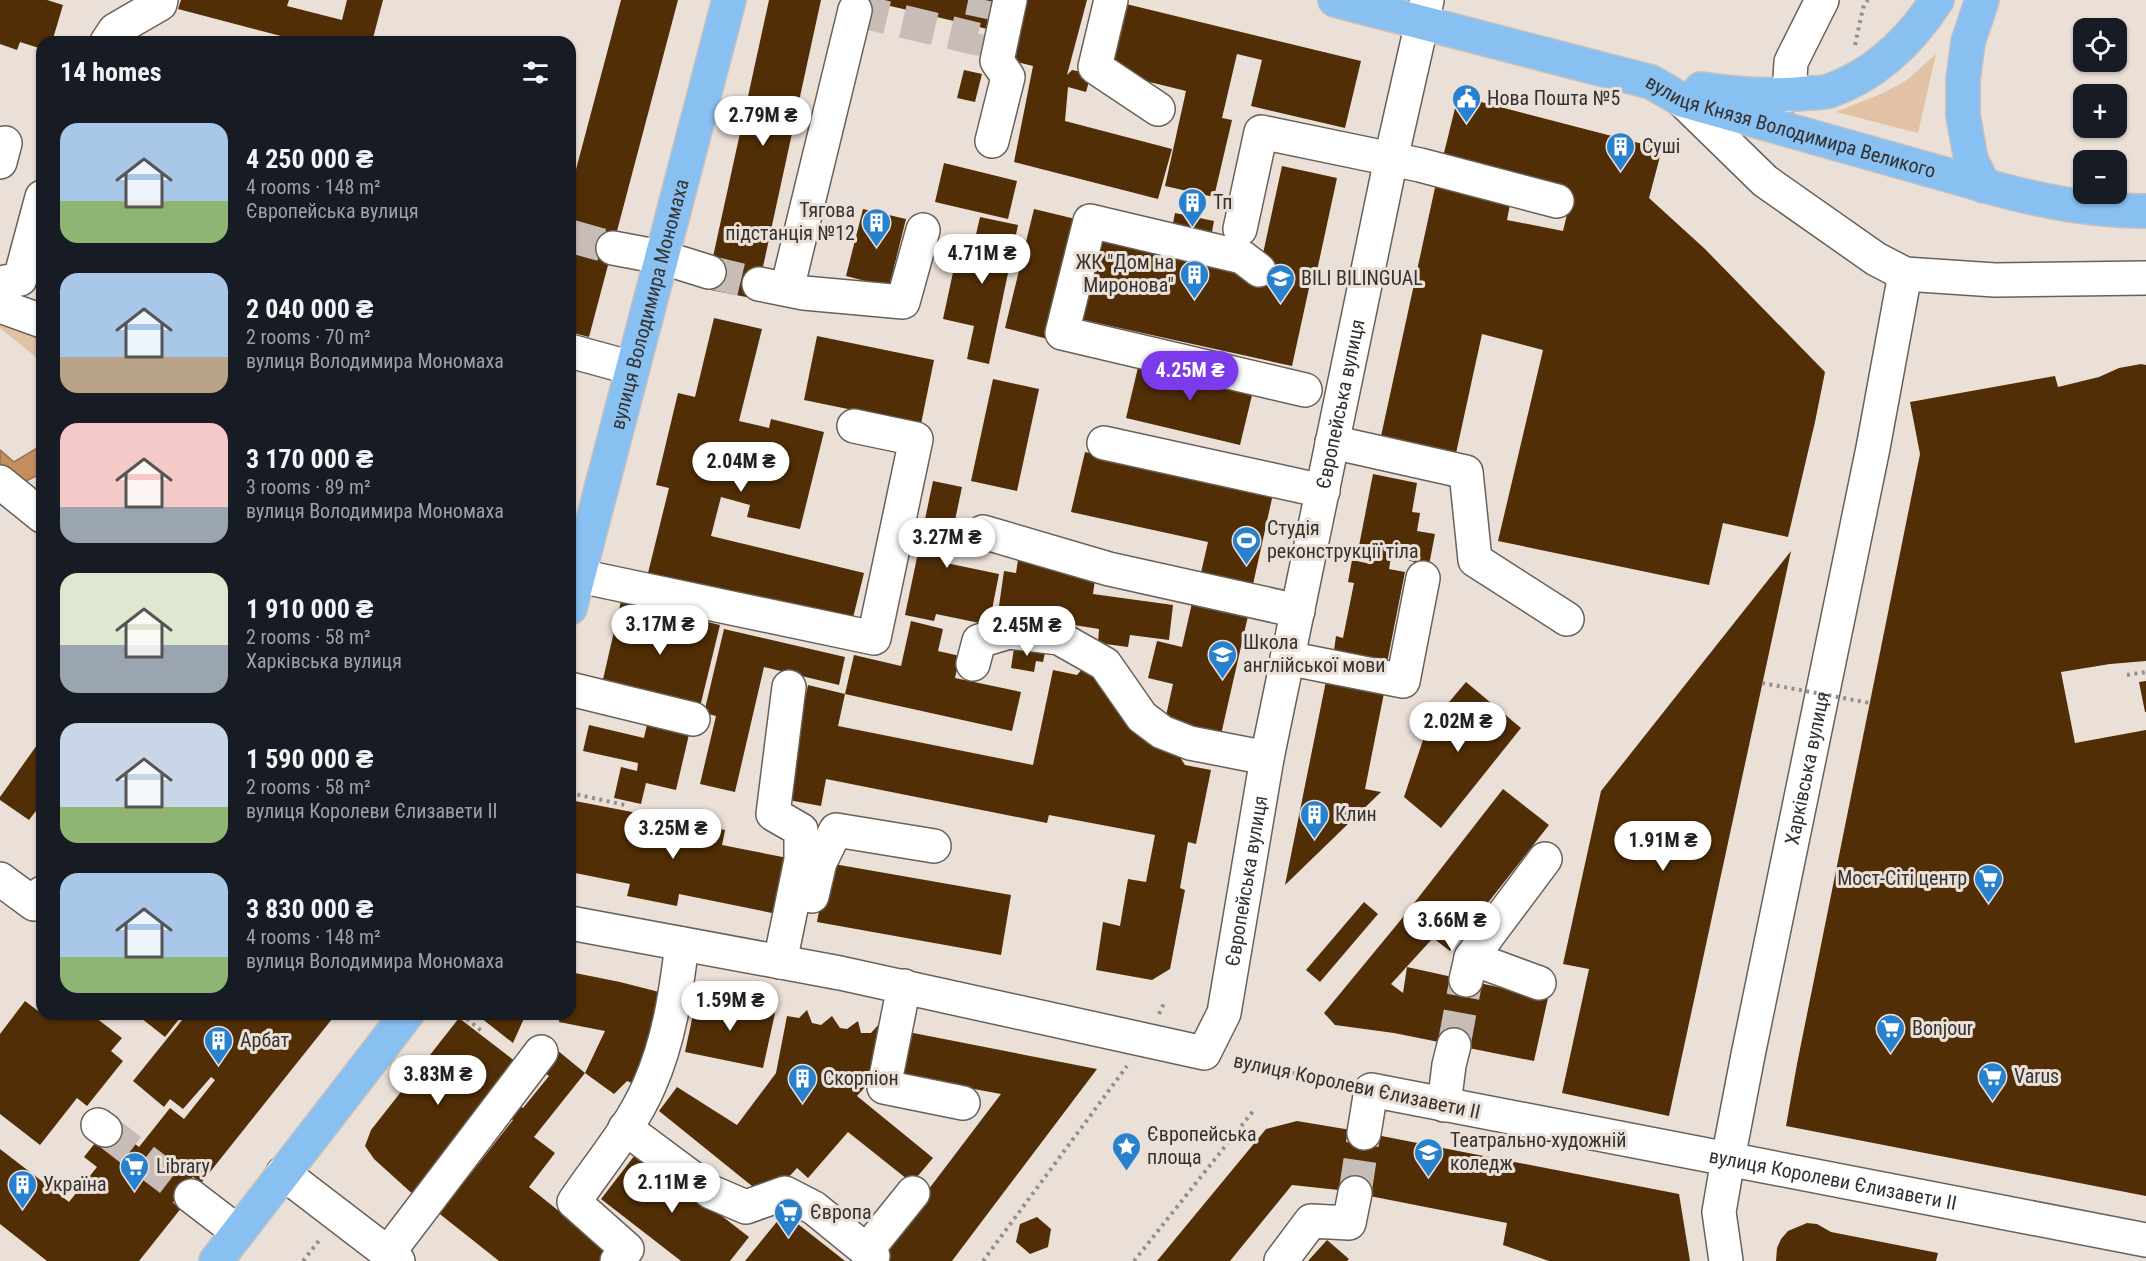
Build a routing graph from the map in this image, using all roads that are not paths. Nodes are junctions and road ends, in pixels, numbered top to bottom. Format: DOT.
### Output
graph roads {
  1 [pos="161,0"];
  2 [pos="729,0"];
  3 [pos="1010,0"];
  4 [pos="1111,0"];
  5 [pos="1335,0"];
  6 [pos="1822,0"];
  7 [pos="1937,0"];
  8 [pos="1982,0"];
  9 [pos="855,10"];
  10 [pos="1424,11"];
  11 [pos="112,36"];
  12 [pos="1651,82"];
  13 [pos="1789,95"];
  14 [pos="1682,99"];
  15 [pos="1158,110"];
  16 [pos="992,141"];
  17 [pos="1391,159"];
  18 [pos="1984,186"];
  19 [pos="1557,201"];
  20 [pos="2146,211"];
  21 [pos="36,219"];
  22 [pos="1240,228"];
  23 [pos="923,230"];
  24 [pos="613,248"];
  25 [pos="661,257"];
  26 [pos="1259,270"];
  27 [pos="709,272"];
  28 [pos="1905,274"];
  29 [pos="2146,278"];
  30 [pos="0,283"];
  31 [pos="0,306"];
  32 [pos="36,319"];
  33 [pos="576,353"];
  34 [pos="632,368"];
  35 [pos="1305,390"];
  36 [pos="854,426"];
  37 [pos="1332,442"];
  38 [pos="1104,443"];
  39 [pos="0,482"];
  40 [pos="1323,491"];
  41 [pos="36,511"];
  42 [pos="983,532"];
  43 [pos="576,568"];
  44 [pos="576,575"];
  45 [pos="1423,578"];
  46 [pos="1298,611"];
  47 [pos="1567,619"];
  48 [pos="1287,658"];
  49 [pos="973,664"];
  50 [pos="789,687"];
  51 [pos="576,690"];
  52 [pos="576,711"];
  53 [pos="693,719"];
  54 [pos="638,726"];
  55 [pos="1267,758"];
  56 [pos="934,846"];
  57 [pos="1545,859"];
  58 [pos="0,879"];
  59 [pos="36,901"];
  60 [pos="576,924"];
  61 [pos="682,944"];
  62 [pos="789,964"];
  63 [pos="1539,983"];
  64 [pos="904,986"];
  65 [pos="402,1020"];
  66 [pos="1454,1045"];
  67 [pos="541,1052"];
  68 [pos="963,1102"];
  69 [pos="1444,1105"];
  70 [pos="628,1123"];
  71 [pos="1364,1132"];
  72 [pos="1728,1159"];
  73 [pos="283,1173"];
  74 [pos="913,1193"];
  75 [pos="1355,1193"];
  76 [pos="191,1196"];
  77 [pos="238,1232"];
  78 [pos="2146,1240"];
  79 [pos="393,1257"];
  80 [pos="216,1261"];
  81 [pos="617,1261"];
  82 [pos="1281,1261"];
  83 [pos="1726,1261"];
  1 -- 11 [label="street"];
  2 -- 25 [label="main road, вулиця Володимира Мономаха"];
  3 -- 16 [label="street"];
  4 -- 15 [label="street"];
  5 -- 10 [label="main road, вулиця Князя Володимира Великого"];
  6 -- 13 [label="street"];
  7 -- 13 [label="main road"];
  8 -- 18 [label="main road"];
  9 -- 23 [label="street"];
  10 -- 12 [label="main road, вулиця Князя Володимира Великого"];
  10 -- 17 [label="street, Європейська вулиця"];
  12 -- 13 [label="main road"];
  12 -- 14 [label="main road, вулиця Князя Володимира Великого"];
  14 -- 18 [label="main road, вулиця Князя Володимира Великого"];
  14 -- 28 [label="street"];
  17 -- 19 [label="street"];
  17 -- 22 [label="street"];
  17 -- 37 [label="street, Європейська вулиця"];
  18 -- 20 [label="main road, вулиця Князя Володимира Великого"];
  21 -- 30 [label="street"];
  24 -- 25 [label="street"];
  25 -- 27 [label="street"];
  25 -- 34 [label="main road, вулиця Володимира Мономаха"];
  26 -- 35 [label="street"];
  28 -- 29 [label="street"];
  28 -- 72 [label="street, Харківська вулиця"];
  31 -- 32 [label="street"];
  33 -- 34 [label="street"];
  34 -- 43 [label="main road, вулиця Володимира Мономаха"];
  36 -- 44 [label="street"];
  37 -- 40 [label="street, Європейська вулиця"];
  37 -- 47 [label="street"];
  38 -- 40 [label="street"];
  39 -- 41 [label="street"];
  40 -- 46 [label="street, Європейська вулиця"];
  42 -- 46 [label="street"];
  45 -- 48 [label="street"];
  46 -- 48 [label="street, Європейська вулиця"];
  48 -- 55 [label="street, Європейська вулиця"];
  49 -- 55 [label="street"];
  50 -- 62 [label="street"];
  51 -- 53 [label="street"];
  52 -- 54 [label="street"];
  55 -- 64 [label="street, Європейська вулиця"];
  56 -- 62 [label="street"];
  57 -- 63 [label="street"];
  58 -- 59 [label="street"];
  60 -- 61 [label="street"];
  61 -- 62 [label="street"];
  61 -- 70 [label="street"];
  62 -- 64 [label="street"];
  64 -- 68 [label="street"];
  65 -- 73 [label="main road"];
  66 -- 69 [label="street"];
  67 -- 79 [label="street"];
  69 -- 71 [label="street, вулиця Королеви Єлизавети ІІ"];
  69 -- 72 [label="street, вулиця Королеви Єлизавети ІІ"];
  70 -- 74 [label="street"];
  70 -- 81 [label="street"];
  72 -- 78 [label="street, вулиця Королеви Єлизавети ІІ"];
  72 -- 83 [label="street, Харківська вулиця"];
  73 -- 77 [label="main road"];
  73 -- 79 [label="street"];
  75 -- 82 [label="street"];
  76 -- 77 [label="street"];
  77 -- 80 [label="main road"];
}
